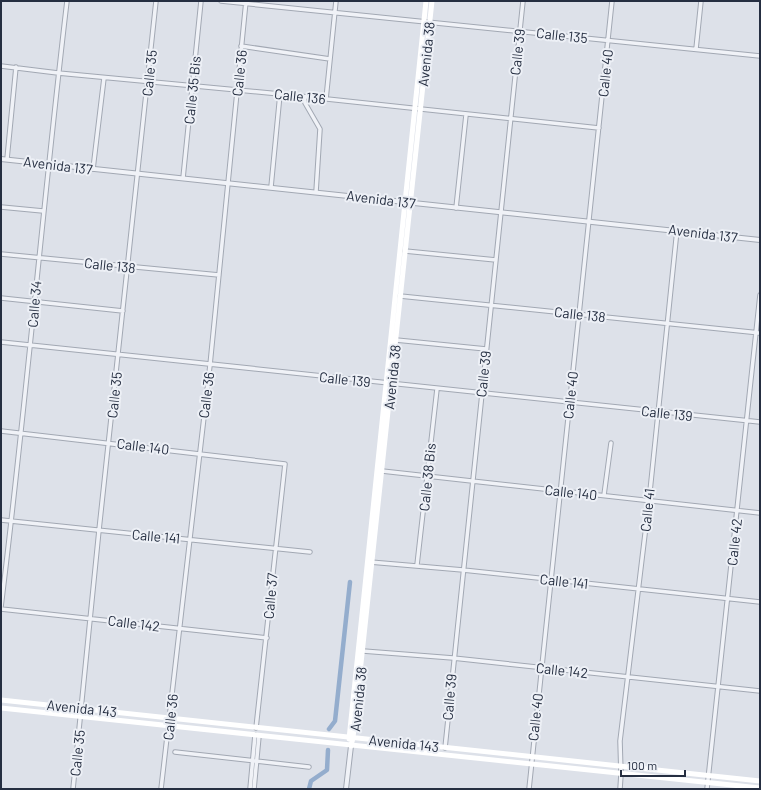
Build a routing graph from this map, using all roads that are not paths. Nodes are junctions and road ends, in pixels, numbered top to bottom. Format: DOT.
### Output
graph roads {
  1 [pos="67,1"];
  2 [pos="156,1"];
  3 [pos="201,1"];
  4 [pos="221,1"];
  5 [pos="336,1"];
  6 [pos="426,1"];
  7 [pos="432,1"];
  8 [pos="523,1"];
  9 [pos="612,1"];
  10 [pos="701,1"];
  11 [pos="246,2"];
  12 [pos="335,12"];
  13 [pos="427,21"];
  14 [pos="519,31"];
  15 [pos="608,40"];
  16 [pos="241,46"];
  17 [pos="696,49"];
  18 [pos="760,56"];
  19 [pos="330,59"];
  20 [pos="1,66"];
  21 [pos="16,67"];
  22 [pos="58,73"];
  23 [pos="104,78"];
  24 [pos="148,82"];
  25 [pos="192,86"];
  26 [pos="237,90"];
  27 [pos="280,94"];
  28 [pos="304,97"];
  29 [pos="326,99"];
  30 [pos="414,109"];
  31 [pos="421,110"];
  32 [pos="466,115"];
  33 [pos="510,120"];
  34 [pos="599,128"];
  35 [pos="1,159"];
  36 [pos="7,159"];
  37 [pos="49,164"];
  38 [pos="94,169"];
  39 [pos="139,174"];
  40 [pos="183,178"];
  41 [pos="228,182"];
  42 [pos="271,187"];
  43 [pos="316,192"];
  44 [pos="408,202"];
  45 [pos="1,207"];
  46 [pos="456,208"];
  47 [pos="43,211"];
  48 [pos="502,213"];
  49 [pos="589,221"];
  50 [pos="677,230"];
  51 [pos="760,240"];
  52 [pos="405,251"];
  53 [pos="1,254"];
  54 [pos="38,258"];
  55 [pos="496,260"];
  56 [pos="128,267"];
  57 [pos="219,275"];
  58 [pos="760,295"];
  59 [pos="400,296"];
  60 [pos="1,298"];
  61 [pos="34,302"];
  62 [pos="492,305"];
  63 [pos="123,311"];
  64 [pos="579,314"];
  65 [pos="667,323"];
  66 [pos="758,333"];
  67 [pos="396,340"];
  68 [pos="1,342"];
  69 [pos="30,346"];
  70 [pos="486,349"];
  71 [pos="118,355"];
  72 [pos="210,365"];
  73 [pos="388,383"];
  74 [pos="437,389"];
  75 [pos="481,394"];
  76 [pos="569,403"];
  77 [pos="657,412"];
  78 [pos="746,421"];
  79 [pos="760,422"];
  80 [pos="1,431"];
  81 [pos="20,433"];
  82 [pos="109,442"];
  83 [pos="611,443"];
  84 [pos="199,453"];
  85 [pos="285,464"];
  86 [pos="382,472"];
  87 [pos="427,476"];
  88 [pos="472,481"];
  89 [pos="560,490"];
  90 [pos="604,495"];
  91 [pos="649,501"];
  92 [pos="738,510"];
  93 [pos="760,513"];
  94 [pos="1,520"];
  95 [pos="12,521"];
  96 [pos="99,530"];
  97 [pos="189,539"];
  98 [pos="274,548"];
  99 [pos="310,552"];
  100 [pos="370,562"];
  101 [pos="417,565"];
  102 [pos="462,570"];
  103 [pos="550,579"];
  104 [pos="638,589"];
  105 [pos="728,599"];
  106 [pos="760,602"];
  107 [pos="1,608"];
  108 [pos="90,618"];
  109 [pos="179,629"];
  110 [pos="267,638"];
  111 [pos="363,651"];
  112 [pos="453,658"];
  113 [pos="541,668"];
  114 [pos="628,676"];
  115 [pos="718,686"];
  116 [pos="760,691"];
  117 [pos="1,700"];
  118 [pos="1,708"];
  119 [pos="80,708"];
  120 [pos="81,717"];
  121 [pos="170,717"];
  122 [pos="169,726"];
  123 [pos="256,728"];
  124 [pos="257,736"];
  125 [pos="351,738"];
  126 [pos="351,746"];
  127 [pos="445,748"];
  128 [pos="175,752"];
  129 [pos="531,758"];
  130 [pos="255,760"];
  131 [pos="531,764"];
  132 [pos="309,767"];
  133 [pos="621,767"];
  134 [pos="621,774"];
  135 [pos="708,776"];
  136 [pos="760,781"];
  137 [pos="708,783"];
  138 [pos="760,788"];
  139 [pos="73,789"];
  140 [pos="161,789"];
  141 [pos="250,789"];
  142 [pos="254,789"];
  143 [pos="346,789"];
  144 [pos="529,789"];
  145 [pos="620,789"];
  146 [pos="707,789"];
  1 -- 22 [label="street, Calle 34"];
  2 -- 24 [label="street, Calle 35"];
  3 -- 25 [label="street, Calle 35 Bis"];
  4 -- 11 [label="street, Calle 135"];
  5 -- 12 [label="street"];
  6 -- 13 [label="main road, Avenida 38"];
  7 -- 13 [label="main road, Avenida 38"];
  8 -- 14 [label="street, Calle 39"];
  9 -- 15 [label="street, Calle 40"];
  10 -- 17 [label="street"];
  11 -- 12 [label="street, Calle 135"];
  11 -- 16 [label="street, Calle 36"];
  12 -- 13 [label="street, Calle 135"];
  12 -- 19 [label="street"];
  13 -- 14 [label="street, Calle 135"];
  13 -- 30 [label="main road, Avenida 38"];
  13 -- 31 [label="main road, Avenida 38"];
  14 -- 15 [label="street, Calle 135"];
  14 -- 33 [label="street, Calle 39"];
  15 -- 17 [label="street, Calle 135"];
  15 -- 34 [label="street, Calle 40"];
  16 -- 19 [label="street"];
  16 -- 26 [label="street, Calle 36"];
  17 -- 18 [label="street, Calle 135"];
  19 -- 29 [label="street"];
  20 -- 21 [label="street, Calle 136"];
  21 -- 22 [label="street, Calle 136"];
  21 -- 36 [label="street"];
  22 -- 23 [label="street, Calle 136"];
  22 -- 37 [label="street, Calle 34"];
  23 -- 24 [label="street, Calle 136"];
  23 -- 38 [label="street"];
  24 -- 25 [label="street, Calle 136"];
  24 -- 39 [label="street, Calle 35"];
  25 -- 26 [label="street, Calle 136"];
  25 -- 40 [label="street, Calle 35 Bis"];
  26 -- 27 [label="street, Calle 136"];
  26 -- 41 [label="street, Calle 36"];
  27 -- 28 [label="street, Calle 136"];
  27 -- 42 [label="street"];
  28 -- 29 [label="street, Calle 136"];
  28 -- 43 [label="street"];
  29 -- 30 [label="street, Calle 136"];
  30 -- 31 [label="street, Calle 136"];
  30 -- 44 [label="main road, Avenida 38"];
  31 -- 32 [label="street, Calle 136"];
  31 -- 44 [label="main road, Avenida 38"];
  32 -- 33 [label="street, Calle 136"];
  32 -- 46 [label="street"];
  33 -- 34 [label="street, Calle 136"];
  33 -- 48 [label="street, Calle 39"];
  34 -- 49 [label="street, Calle 40"];
  35 -- 36 [label="street, Avenida 137"];
  36 -- 37 [label="street, Avenida 137"];
  37 -- 38 [label="street, Avenida 137"];
  37 -- 47 [label="street, Calle 34"];
  38 -- 39 [label="street, Avenida 137"];
  39 -- 40 [label="street, Avenida 137"];
  39 -- 56 [label="street, Calle 35"];
  40 -- 41 [label="street, Avenida 137"];
  41 -- 42 [label="street, Avenida 137"];
  41 -- 57 [label="street, Calle 36"];
  42 -- 43 [label="street, Avenida 137"];
  43 -- 44 [label="street, Avenida 137"];
  44 -- 46 [label="street, Avenida 137"];
  44 -- 52 [label="main road, Avenida 38"];
  44 -- 73 [label="main road, Avenida 38"];
  45 -- 47 [label="street"];
  46 -- 48 [label="street, Avenida 137"];
  47 -- 54 [label="street, Calle 34"];
  48 -- 49 [label="street, Avenida 137"];
  48 -- 55 [label="street, Calle 39"];
  49 -- 50 [label="street, Avenida 137"];
  49 -- 64 [label="street, Calle 40"];
  50 -- 51 [label="street, Avenida 137"];
  50 -- 65 [label="street, Calle 41"];
  52 -- 55 [label="street"];
  52 -- 59 [label="main road, Avenida 38"];
  53 -- 54 [label="street, Calle 138"];
  54 -- 56 [label="street, Calle 138"];
  54 -- 61 [label="street, Calle 34"];
  55 -- 62 [label="street, Calle 39"];
  56 -- 57 [label="street, Calle 138"];
  56 -- 63 [label="street, Calle 35"];
  57 -- 72 [label="street, Calle 36"];
  58 -- 66 [label="street, Calle 42"];
  59 -- 62 [label="street, Calle 138"];
  59 -- 67 [label="main road, Avenida 38"];
  60 -- 61 [label="street"];
  61 -- 63 [label="street"];
  61 -- 69 [label="street, Calle 34"];
  62 -- 64 [label="street, Calle 138"];
  62 -- 70 [label="street, Calle 39"];
  63 -- 71 [label="street, Calle 35"];
  64 -- 65 [label="street, Calle 138"];
  64 -- 76 [label="street, Calle 40"];
  65 -- 66 [label="street, Calle 138"];
  65 -- 77 [label="street, Calle 41"];
  66 -- 78 [label="street, Calle 42"];
  67 -- 70 [label="street"];
  67 -- 73 [label="main road, Avenida 38"];
  68 -- 69 [label="street, Calle 139"];
  69 -- 71 [label="street, Calle 139"];
  69 -- 81 [label="street, Calle 34"];
  70 -- 75 [label="street, Calle 39"];
  71 -- 72 [label="street, Calle 139"];
  71 -- 82 [label="street, Calle 35"];
  72 -- 73 [label="street, Calle 139"];
  72 -- 84 [label="street, Calle 36"];
  73 -- 74 [label="street, Calle 139"];
  73 -- 86 [label="main road, Avenida 38"];
  73 -- 100 [label="main road, Avenida 38"];
  74 -- 75 [label="street, Calle 139"];
  74 -- 87 [label="street, Calle 38 Bis"];
  75 -- 76 [label="street, Calle 139"];
  75 -- 88 [label="street, Calle 39"];
  76 -- 77 [label="street, Calle 139"];
  76 -- 89 [label="street, Calle 40"];
  77 -- 78 [label="street, Calle 139"];
  77 -- 91 [label="street, Calle 41"];
  78 -- 79 [label="street, Calle 139"];
  78 -- 92 [label="street, Calle 42"];
  80 -- 81 [label="street, Calle 140"];
  81 -- 82 [label="street, Calle 140"];
  81 -- 95 [label="street, Calle 34"];
  82 -- 84 [label="street, Calle 140"];
  82 -- 96 [label="street, Calle 35"];
  83 -- 90 [label="street"];
  84 -- 85 [label="street, Calle 140"];
  84 -- 97 [label="street, Calle 36"];
  85 -- 98 [label="street, Calle 37"];
  86 -- 87 [label="street, Calle 140"];
  86 -- 100 [label="main road, Avenida 38"];
  87 -- 88 [label="street, Calle 140"];
  87 -- 101 [label="street, Calle 38 Bis"];
  88 -- 89 [label="street, Calle 140"];
  88 -- 102 [label="street, Calle 39"];
  89 -- 90 [label="street, Calle 140"];
  89 -- 103 [label="street, Calle 40"];
  90 -- 91 [label="street, Calle 140"];
  91 -- 92 [label="street, Calle 140"];
  91 -- 104 [label="street, Calle 41"];
  92 -- 93 [label="street, Calle 140"];
  92 -- 105 [label="street, Calle 42"];
  94 -- 95 [label="street, Calle 141"];
  95 -- 96 [label="street, Calle 141"];
  95 -- 107 [label="street, Calle 34"];
  96 -- 97 [label="street, Calle 141"];
  96 -- 108 [label="street, Calle 35"];
  97 -- 98 [label="street, Calle 141"];
  97 -- 109 [label="street, Calle 36"];
  98 -- 99 [label="street, Calle 141"];
  98 -- 110 [label="street, Calle 37"];
  100 -- 101 [label="street, Calle 141"];
  100 -- 111 [label="main road, Avenida 38"];
  100 -- 125 [label="main road, Avenida 38"];
  101 -- 102 [label="street, Calle 141"];
  102 -- 103 [label="street, Calle 141"];
  102 -- 112 [label="street, Calle 39"];
  103 -- 104 [label="street, Calle 141"];
  103 -- 113 [label="street, Calle 40"];
  104 -- 105 [label="street, Calle 141"];
  104 -- 114 [label="street, Calle 41"];
  105 -- 106 [label="street, Calle 141"];
  105 -- 115 [label="street, Calle 42"];
  107 -- 108 [label="street, Calle 142"];
  108 -- 109 [label="street, Calle 142"];
  108 -- 119 [label="street, Calle 35"];
  109 -- 110 [label="street, Calle 142"];
  109 -- 121 [label="street, Calle 36"];
  110 -- 123 [label="street, Calle 37"];
  111 -- 112 [label="street, Calle 142"];
  111 -- 125 [label="main road, Avenida 38"];
  112 -- 113 [label="street, Calle 142"];
  112 -- 127 [label="street, Calle 39"];
  113 -- 114 [label="street, Calle 142"];
  113 -- 129 [label="street, Calle 40"];
  114 -- 115 [label="street, Calle 142"];
  114 -- 133 [label="street, Calle 41"];
  115 -- 116 [label="street, Calle 142"];
  115 -- 135 [label="street, Calle 42"];
  117 -- 119 [label="main road, Avenida 143"];
  118 -- 120 [label="main road, Avenida 143"];
  119 -- 120 [label="street, Calle 35"];
  119 -- 121 [label="main road, Avenida 143"];
  120 -- 122 [label="main road, Avenida 143"];
  120 -- 139 [label="street, Calle 35"];
  121 -- 122 [label="street, Calle 36"];
  121 -- 123 [label="main road, Avenida 143"];
  122 -- 124 [label="main road, Avenida 143"];
  122 -- 140 [label="street, Calle 36"];
  123 -- 125 [label="main road, Avenida 143"];
  124 -- 126 [label="main road, Avenida 143"];
  124 -- 130 [label="street"];
  125 -- 126 [label="main road, Avenida 38"];
  125 -- 127 [label="main road, Avenida 143"];
  126 -- 131 [label="main road, Avenida 143"];
  126 -- 143 [label="street"];
  127 -- 129 [label="main road, Avenida 143"];
  128 -- 130 [label="street"];
  129 -- 131 [label="street, Calle 40"];
  129 -- 133 [label="main road, Avenida 143"];
  130 -- 132 [label="street"];
  130 -- 141 [label="street"];
  130 -- 142 [label="street"];
  131 -- 134 [label="main road, Avenida 143"];
  131 -- 144 [label="street, Calle 40"];
  133 -- 134 [label="street, Calle 41"];
  133 -- 135 [label="main road, Avenida 143"];
  134 -- 137 [label="main road, Avenida 143"];
  134 -- 145 [label="street, Calle 41"];
  135 -- 136 [label="main road, Avenida 143"];
  135 -- 137 [label="street, Calle 42"];
  137 -- 138 [label="main road, Avenida 143"];
  137 -- 146 [label="street, Calle 42"];
}
